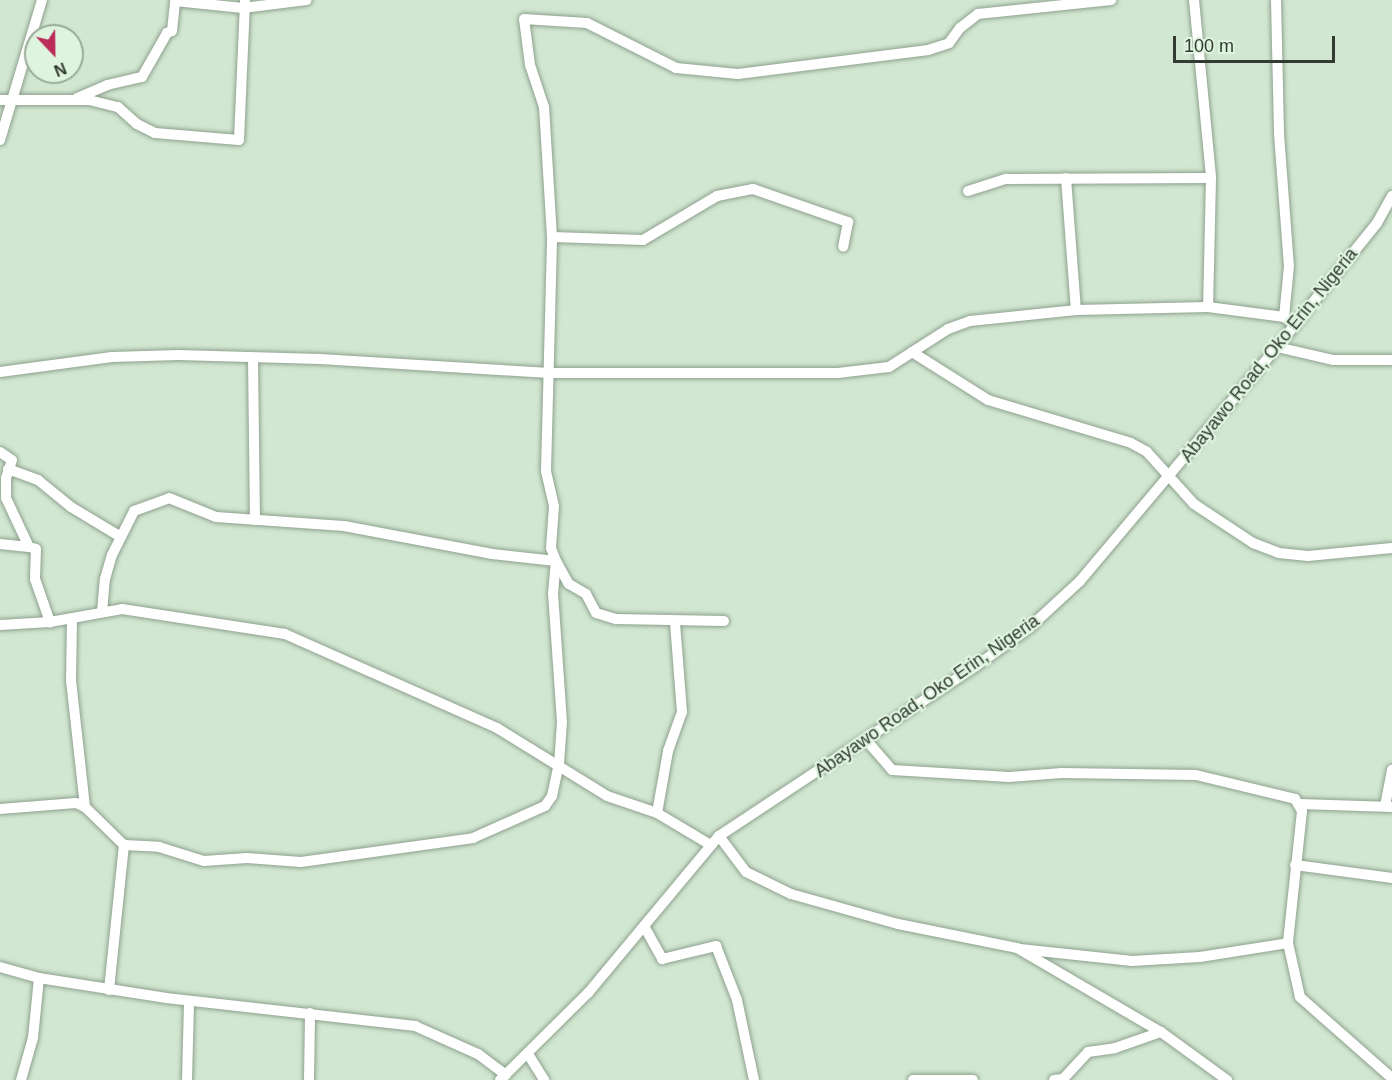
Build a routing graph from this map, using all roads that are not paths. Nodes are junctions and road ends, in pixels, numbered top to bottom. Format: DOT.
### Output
graph roads {
  1 [pos="42,0"];
  2 [pos="308,0"];
  3 [pos="1111,0"];
  4 [pos="1194,0"];
  5 [pos="1276,0"];
  6 [pos="244,4"];
  7 [pos="74,100"];
  8 [pos="5,101"];
  9 [pos="0,140"];
  10 [pos="1066,178"];
  11 [pos="1211,178"];
  12 [pos="968,191"];
  13 [pos="1392,196"];
  14 [pos="552,237"];
  15 [pos="843,247"];
  16 [pos="1208,307"];
  17 [pos="1076,310"];
  18 [pos="1284,317"];
  19 [pos="1295,325"];
  20 [pos="1277,346"];
  21 [pos="912,352"];
  22 [pos="253,358"];
  23 [pos="1392,360"];
  24 [pos="0,372"];
  25 [pos="546,373"];
  26 [pos="0,452"];
  27 [pos="8,469"];
  28 [pos="1169,478"];
  29 [pos="255,520"];
  30 [pos="121,537"];
  31 [pos="0,544"];
  32 [pos="28,547"];
  33 [pos="1392,548"];
  34 [pos="556,561"];
  35 [pos="102,612"];
  36 [pos="72,619"];
  37 [pos="724,621"];
  38 [pos="50,622"];
  39 [pos="675,623"];
  40 [pos="0,626"];
  41 [pos="867,741"];
  42 [pos="559,764"];
  43 [pos="1392,771"];
  44 [pos="1300,804"];
  45 [pos="86,807"];
  46 [pos="1389,807"];
  47 [pos="0,809"];
  48 [pos="657,813"];
  49 [pos="719,836"];
  50 [pos="124,844"];
  51 [pos="710,844"];
  52 [pos="1295,865"];
  53 [pos="1392,878"];
  54 [pos="644,927"];
  55 [pos="1288,944"];
  56 [pos="1017,948"];
  57 [pos="0,967"];
  58 [pos="39,978"];
  59 [pos="109,990"];
  60 [pos="189,1001"];
  61 [pos="310,1013"];
  62 [pos="1161,1032"];
  63 [pos="528,1054"];
  64 [pos="503,1078"];
  65 [pos="1392,1078"];
  66 [pos="21,1080"];
  67 [pos="187,1080"];
  68 [pos="309,1080"];
  69 [pos="544,1080"];
  70 [pos="754,1080"];
  71 [pos="913,1080"];
  72 [pos="973,1080"];
  73 [pos="1054,1080"];
  74 [pos="1227,1080"];
  1 -- 8 [label="street"];
  2 -- 6 [label="street"];
  3 -- 14 [label="street"];
  4 -- 11 [label="street"];
  5 -- 18 [label="street"];
  6 -- 7 [label="street"];
  6 -- 7 [label="street"];
  7 -- 8 [label="street"];
  8 -- 9 [label="street"];
  10 -- 11 [label="street"];
  10 -- 12 [label="street"];
  10 -- 17 [label="street"];
  11 -- 16 [label="street"];
  13 -- 19 [label="street, Abayawo Road, Oko Erin, Nigeria"];
  14 -- 15 [label="street"];
  14 -- 25 [label="street"];
  16 -- 17 [label="street"];
  16 -- 18 [label="street"];
  17 -- 21 [label="street"];
  18 -- 19 [label="street"];
  19 -- 20 [label="street, Abayawo Road, Oko Erin, Nigeria"];
  20 -- 23 [label="street"];
  20 -- 28 [label="street, Abayawo Road, Oko Erin, Nigeria"];
  21 -- 25 [label="street"];
  21 -- 28 [label="street"];
  22 -- 24 [label="street"];
  22 -- 25 [label="street"];
  22 -- 29 [label="street"];
  25 -- 34 [label="street"];
  26 -- 27 [label="street"];
  27 -- 30 [label="street"];
  27 -- 32 [label="street"];
  28 -- 33 [label="street"];
  28 -- 41 [label="street, Abayawo Road, Oko Erin, Nigeria"];
  29 -- 30 [label="street"];
  29 -- 34 [label="street"];
  30 -- 35 [label="street"];
  31 -- 32 [label="street"];
  32 -- 38 [label="street"];
  34 -- 39 [label="street"];
  34 -- 42 [label="street"];
  35 -- 36 [label="street"];
  35 -- 42 [label="street"];
  36 -- 38 [label="street"];
  36 -- 45 [label="street"];
  37 -- 39 [label="street"];
  38 -- 40 [label="street"];
  39 -- 48 [label="street"];
  41 -- 44 [label="street"];
  41 -- 49 [label="street, Abayawo Road, Oko Erin, Nigeria"];
  42 -- 48 [label="street"];
  42 -- 50 [label="street"];
  43 -- 46 [label="street"];
  44 -- 46 [label="street"];
  44 -- 52 [label="street"];
  45 -- 47 [label="street"];
  45 -- 50 [label="street"];
  48 -- 51 [label="street"];
  49 -- 51 [label="street, Abayawo Road, Oko Erin, Nigeria"];
  49 -- 56 [label="street"];
  50 -- 59 [label="street"];
  51 -- 54 [label="street, Abayawo Road, Oko Erin, Nigeria"];
  52 -- 53 [label="street"];
  52 -- 55 [label="street"];
  54 -- 63 [label="street, Abayawo Road, Oko Erin, Nigeria"];
  54 -- 70 [label="street"];
  55 -- 56 [label="street"];
  55 -- 65 [label="street"];
  56 -- 62 [label="street"];
  57 -- 58 [label="street"];
  58 -- 59 [label="street"];
  58 -- 66 [label="street"];
  59 -- 60 [label="street"];
  60 -- 61 [label="street"];
  60 -- 67 [label="street"];
  61 -- 64 [label="street"];
  61 -- 68 [label="street"];
  62 -- 73 [label="street"];
  62 -- 74 [label="street"];
  63 -- 64 [label="street, Abayawo Road, Oko Erin, Nigeria"];
  63 -- 69 [label="street"];
  71 -- 72 [label="street"];
}
